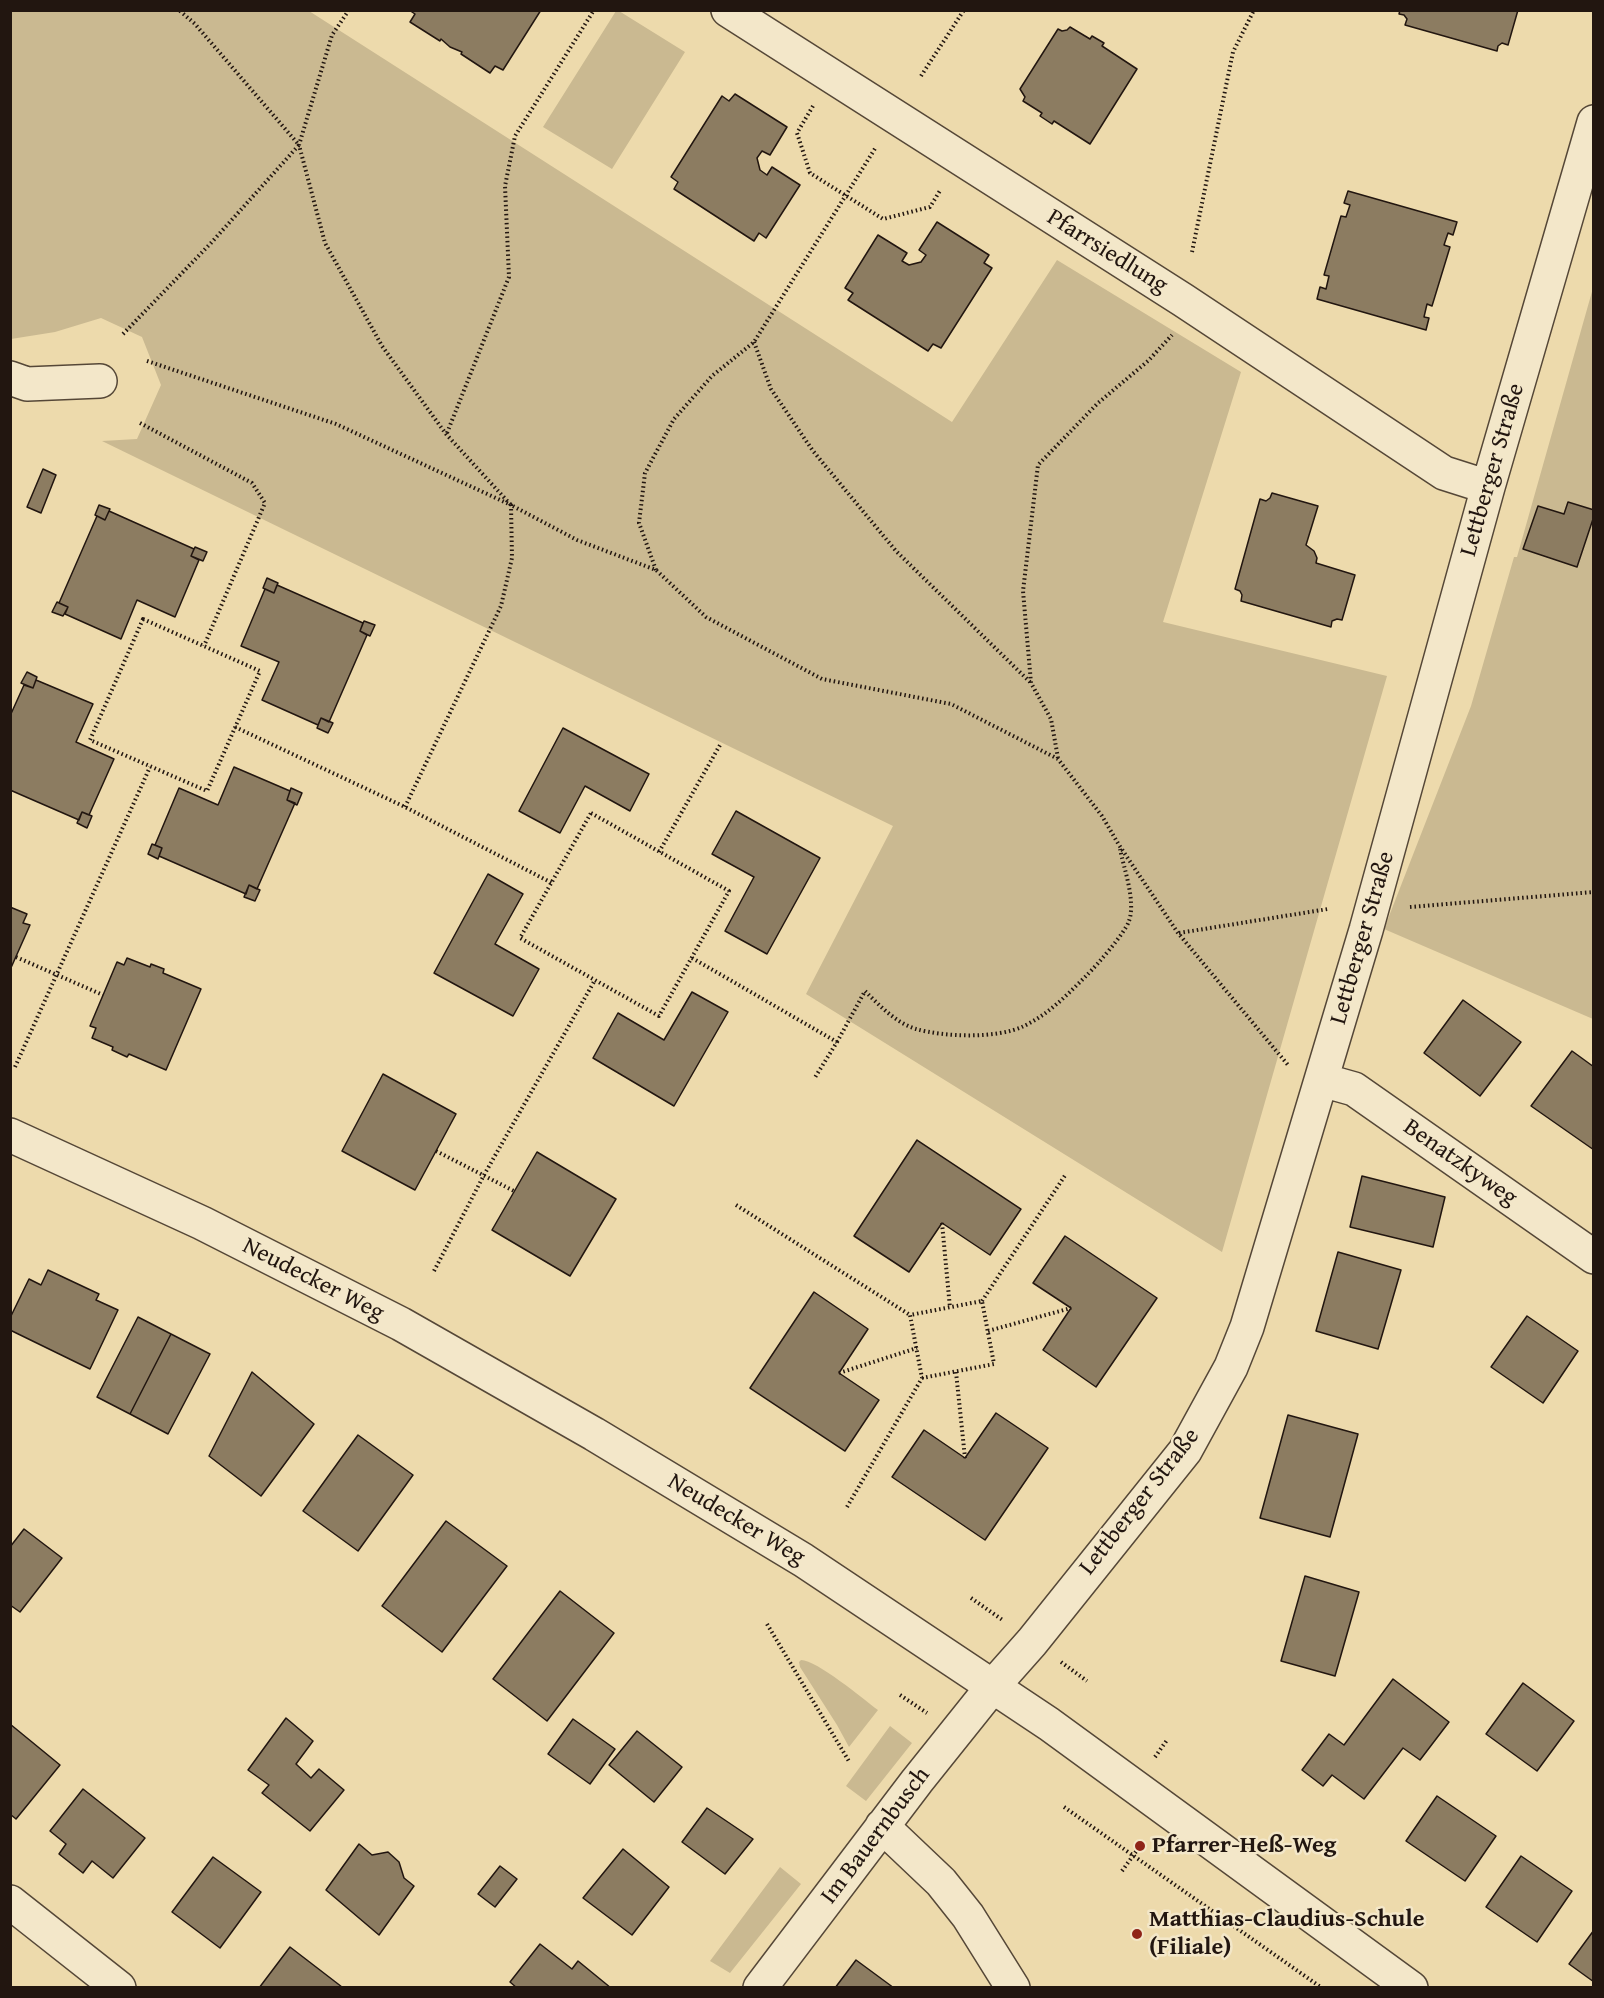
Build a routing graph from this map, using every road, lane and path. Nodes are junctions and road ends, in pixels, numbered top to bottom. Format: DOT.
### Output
graph roads {
  1 [pos="179,10"];
  2 [pos="349,10"];
  3 [pos="594,10"];
  4 [pos="728,10"];
  5 [pos="964,10"];
  6 [pos="1254,10"];
  7 [pos="921,76"];
  8 [pos="816,100"];
  9 [pos="1593,122"];
  10 [pos="880,140"];
  11 [pos="299,145"];
  12 [pos="946,183"];
  13 [pos="845,196"];
  14 [pos="1192,252"];
  15 [pos="1179,328"];
  16 [pos="123,334"];
  17 [pos="754,342"];
  18 [pos="147,361"];
  19 [pos="10,378"];
  20 [pos="100,381"];
  21 [pos="140,423"];
  22 [pos="446,434"];
  23 [pos="1488,487"];
  24 [pos="511,505"];
  25 [pos="656,570"];
  26 [pos="204,646"];
  27 [pos="1031,683"];
  28 [pos="235,727"];
  29 [pos="720,745"];
  30 [pos="1058,759"];
  31 [pos="150,767"];
  32 [pos="405,807"];
  33 [pos="1119,845"];
  34 [pos="659,852"];
  35 [pos="552,883"];
  36 [pos="1593,892"];
  37 [pos="1400,908"];
  38 [pos="1328,909"];
  39 [pos="1178,933"];
  40 [pos="16,957"];
  41 [pos="692,957"];
  42 [pos="58,975"];
  43 [pos="595,980"];
  44 [pos="103,995"];
  45 [pos="837,1042"];
  46 [pos="1289,1066"];
  47 [pos="15,1067"];
  48 [pos="814,1079"];
  49 [pos="1322,1080"];
  50 [pos="10,1135"];
  51 [pos="436,1151"];
  52 [pos="1066,1174"];
  53 [pos="484,1175"];
  54 [pos="514,1191"];
  55 [pos="736,1205"];
  56 [pos="942,1223"];
  57 [pos="1593,1257"];
  58 [pos="434,1271"];
  59 [pos="982,1301"];
  60 [pos="950,1308"];
  61 [pos="1071,1308"];
  62 [pos="910,1315"];
  63 [pos="988,1331"];
  64 [pos="917,1348"];
  65 [pos="956,1371"];
  66 [pos="839,1373"];
  67 [pos="922,1378"];
  68 [pos="965,1458"];
  69 [pos="848,1507"];
  70 [pos="768,1624"];
  71 [pos="993,1686"];
  72 [pos="1167,1740"];
  73 [pos="1154,1759"];
  74 [pos="850,1763"];
  75 [pos="1064,1807"];
  76 [pos="882,1826"];
  77 [pos="1140,1846"];
  78 [pos="1133,1855"];
  79 [pos="1122,1871"];
  80 [pos="10,1902"];
  81 [pos="119,1988"];
  82 [pos="760,1988"];
  83 [pos="1013,1988"];
  84 [pos="1322,1988"];
  85 [pos="1411,1988"];
  1 -- 11 [label="path"];
  2 -- 11 [label="path"];
  3 -- 22 [label="path"];
  4 -- 23 [label="street, Pfarrsiedlung"];
  5 -- 7 [label="path"];
  6 -- 14 [label="path"];
  8 -- 13 [label="path"];
  9 -- 23 [label="street, Lettberger Straße"];
  10 -- 13 [label="path"];
  11 -- 16 [label="path"];
  11 -- 22 [label="path"];
  12 -- 13 [label="path"];
  13 -- 17 [label="path"];
  15 -- 27 [label="path"];
  17 -- 25 [label="path"];
  17 -- 27 [label="path"];
  18 -- 24 [label="path"];
  19 -- 20 [label="street"];
  21 -- 26 [label="path"];
  22 -- 24 [label="path"];
  23 -- 49 [label="street, Lettberger Straße"];
  24 -- 25 [label="path"];
  24 -- 32 [label="path"];
  25 -- 30 [label="path"];
  26 -- 28 [label="path"];
  26 -- 31 [label="path"];
  27 -- 30 [label="path"];
  28 -- 31 [label="path"];
  28 -- 32 [label="path"];
  29 -- 34 [label="path"];
  30 -- 33 [label="path"];
  31 -- 42 [label="path"];
  32 -- 35 [label="path"];
  33 -- 39 [label="path"];
  33 -- 45 [label="path"];
  34 -- 35 [label="path"];
  34 -- 41 [label="path"];
  35 -- 43 [label="path"];
  36 -- 37 [label="path"];
  38 -- 39 [label="path"];
  39 -- 46 [label="path"];
  40 -- 42 [label="path"];
  41 -- 43 [label="path"];
  41 -- 45 [label="path"];
  42 -- 44 [label="path"];
  42 -- 47 [label="path"];
  43 -- 53 [label="path"];
  45 -- 48 [label="path"];
  49 -- 57 [label="street, Benatzkyweg"];
  49 -- 71 [label="street, Lettberger Straße"];
  50 -- 71 [label="street, Neudecker Weg"];
  51 -- 53 [label="path"];
  52 -- 59 [label="path"];
  53 -- 54 [label="path"];
  53 -- 58 [label="path"];
  55 -- 62 [label="path"];
  56 -- 60 [label="path"];
  59 -- 60 [label="path"];
  59 -- 63 [label="path"];
  60 -- 62 [label="path"];
  61 -- 63 [label="path"];
  62 -- 64 [label="path"];
  63 -- 65 [label="path"];
  64 -- 66 [label="path"];
  64 -- 67 [label="path"];
  65 -- 67 [label="path"];
  65 -- 68 [label="path"];
  67 -- 69 [label="path"];
  70 -- 74 [label="path"];
  71 -- 76 [label="street, Im Bauernbusch"];
  71 -- 85 [label="street, Neudecker Weg"];
  72 -- 73 [label="path"];
  75 -- 78 [label="path"];
  76 -- 82 [label="street, Im Bauernbusch"];
  76 -- 83 [label="street"];
  77 -- 78 [label="path"];
  78 -- 79 [label="path"];
  78 -- 84 [label="path"];
  80 -- 81 [label="street"];
}
